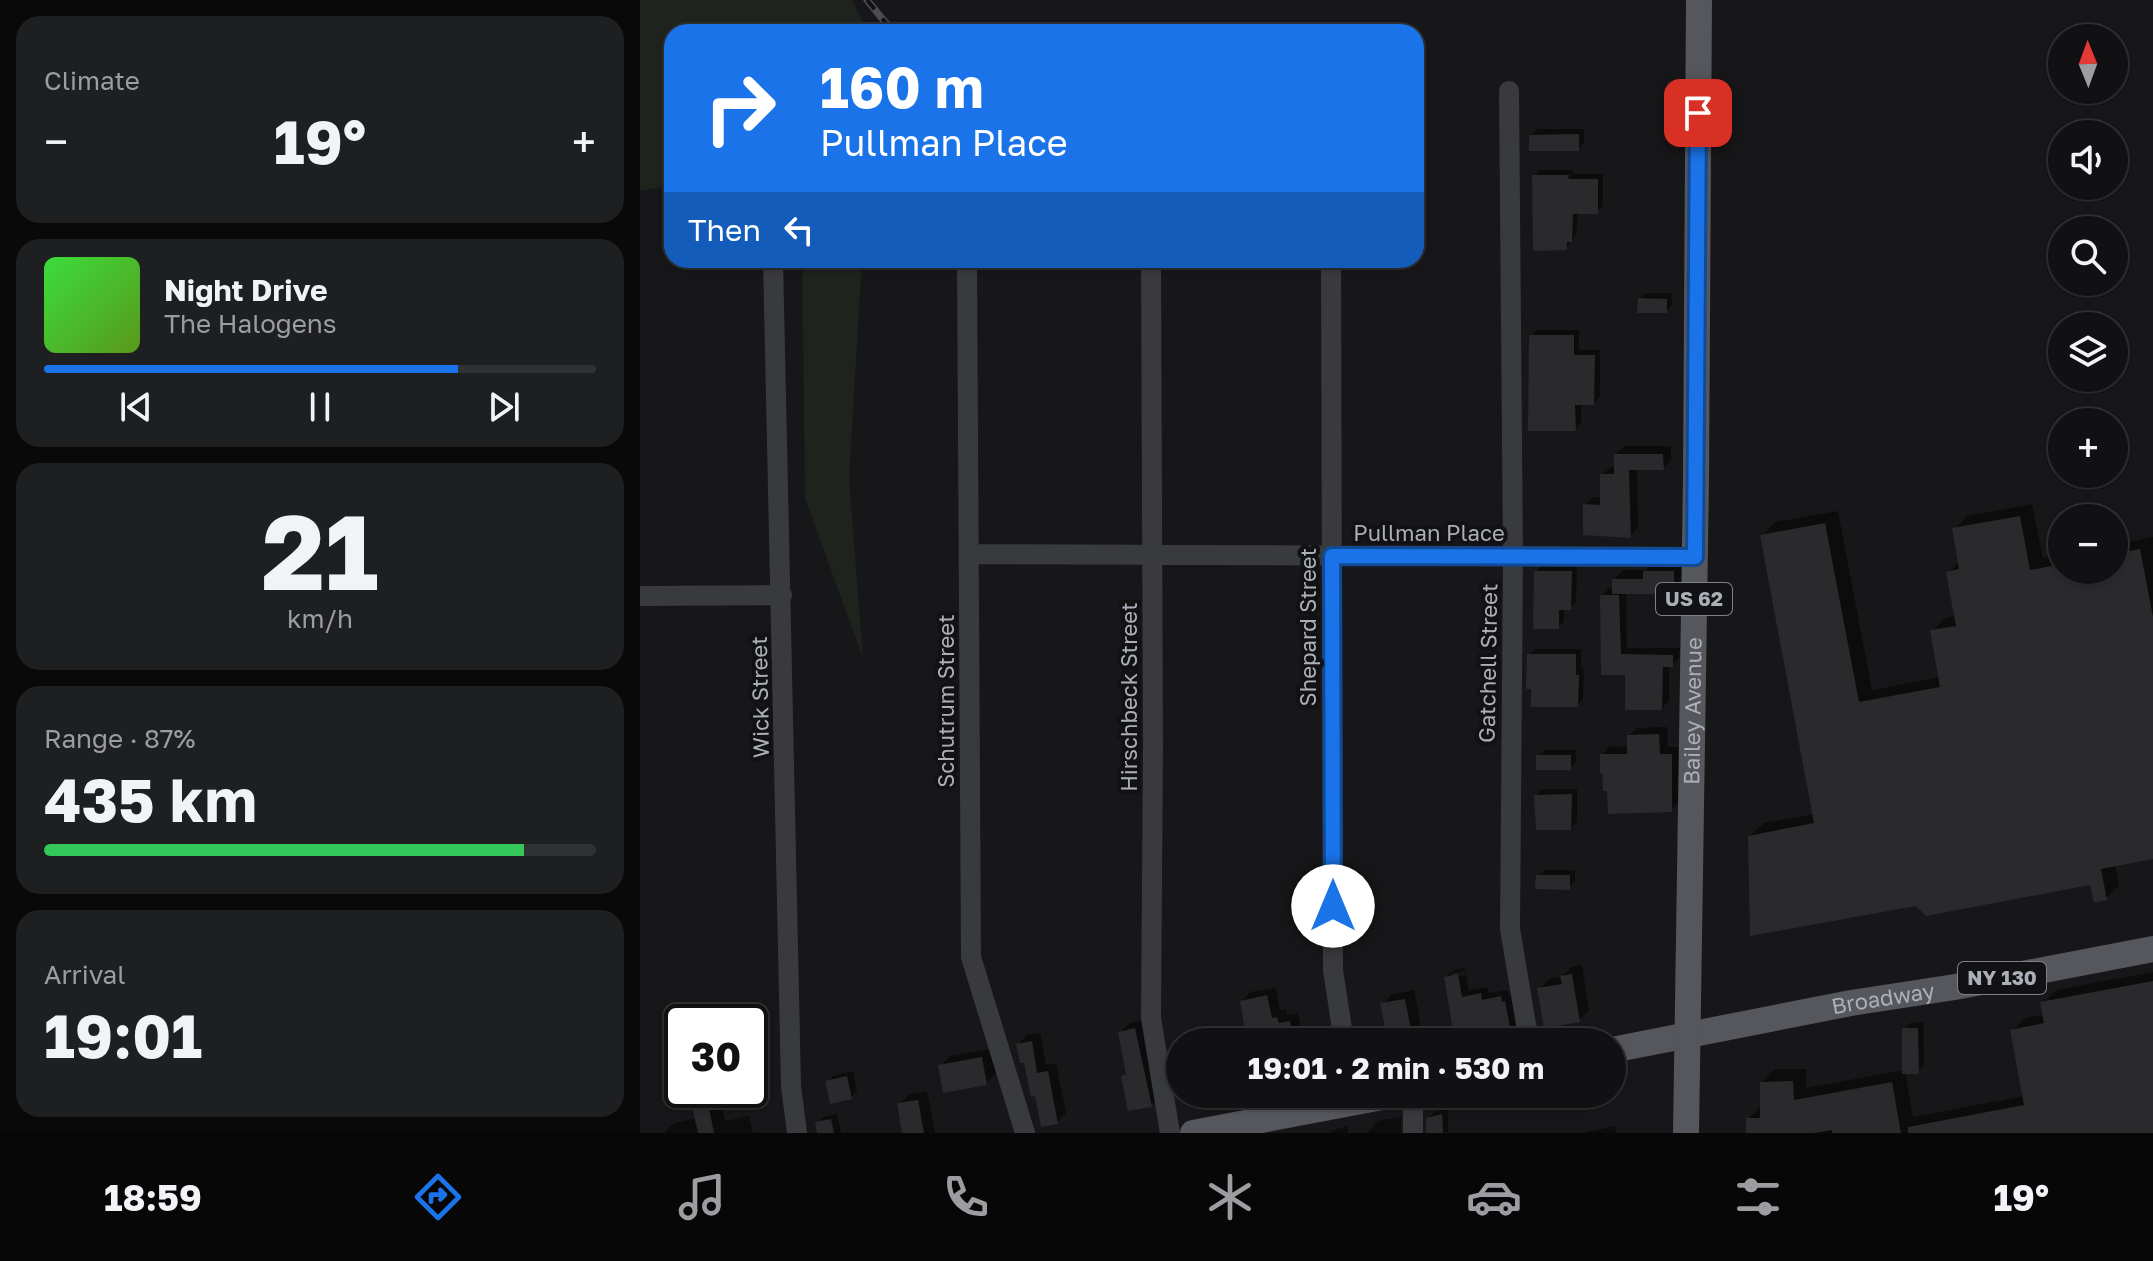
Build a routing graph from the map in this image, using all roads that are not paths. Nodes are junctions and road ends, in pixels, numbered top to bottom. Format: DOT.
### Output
graph roads {
  1 [pos="1699,0"];
  2 [pos="1509,91"];
  3 [pos="773,268"];
  4 [pos="967,268"];
  5 [pos="1151,268"];
  6 [pos="1331,268"];
  7 [pos="970,554"];
  8 [pos="1152,556"];
  9 [pos="1332,556"];
  10 [pos="1513,557"];
  11 [pos="1695,557"];
  12 [pos="782,595"];
  13 [pos="640,596"];
  14 [pos="2153,949"];
  15 [pos="1342,1028"];
  16 [pos="1527,1028"];
  17 [pos="1688,1034"];
  18 [pos="1626,1047"];
  19 [pos="1313,1108"];
  20 [pos="1413,1108"];
  21 [pos="1222,1130"];
  22 [pos="797,1133"];
  23 [pos="1025,1133"];
  24 [pos="1170,1133"];
  25 [pos="1193,1133"];
  26 [pos="1413,1133"];
  27 [pos="1686,1133"];
  1 -- 11 [label="main road, Bailey Avenue / US 62"];
  2 -- 10 [label="street, Gatchell Street"];
  3 -- 12 [label="street, Wick Street"];
  4 -- 7 [label="street, Schutrum Street"];
  5 -- 8 [label="street, Hirschbeck Street"];
  6 -- 9 [label="street, Shepard Street"];
  7 -- 8 [label="street, Pullman Place"];
  7 -- 23 [label="street, Schutrum Street"];
  8 -- 9 [label="street, Pullman Place"];
  8 -- 24 [label="street, Hirschbeck Street"];
  9 -- 10 [label="street, Pullman Place"];
  9 -- 15 [label="street, Shepard Street"];
  10 -- 11 [label="street, Pullman Place"];
  10 -- 16 [label="street, Gatchell Street"];
  11 -- 17 [label="main road, Bailey Avenue / US 62"];
  12 -- 13 [label="street"];
  12 -- 22 [label="street, Wick Street"];
  14 -- 17 [label="main road, Broadway / NY 130"];
  17 -- 18 [label="main road, Broadway"];
  17 -- 27 [label="main road, Bailey Avenue / US 62"];
  19 -- 21 [label="main road"];
  20 -- 26 [label="street"];
  21 -- 25 [label="main road"];
}
